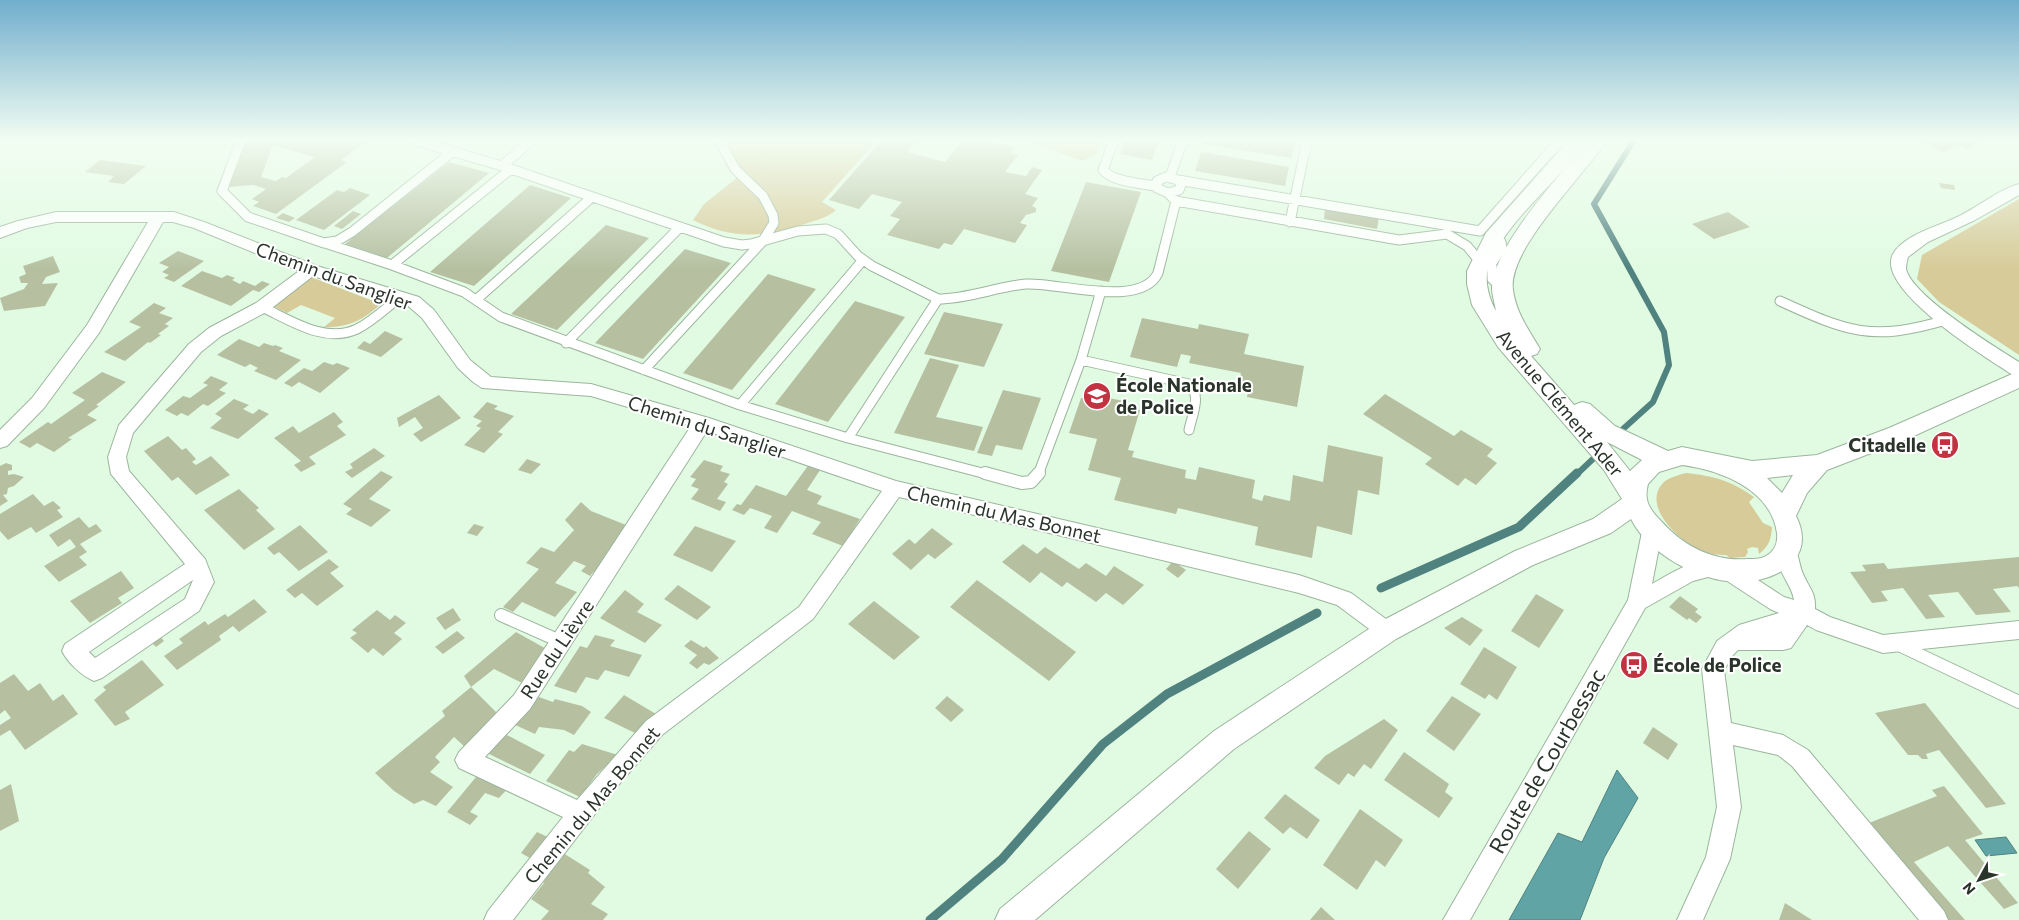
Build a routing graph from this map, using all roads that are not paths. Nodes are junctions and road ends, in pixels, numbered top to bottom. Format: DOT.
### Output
graph roads {
  1 [pos="225,183"];
  2 [pos="413,183"];
  3 [pos="494,183"];
  4 [pos="551,183"];
  5 [pos="749,183"];
  6 [pos="1140,183"];
  7 [pos="1157,183"];
  8 [pos="1179,183"];
  9 [pos="1204,183"];
  10 [pos="1297,183"];
  11 [pos="1526,183"];
  12 [pos="1536,183"];
  13 [pos="1564,183"];
  14 [pos="1155,186"];
  15 [pos="2019,189"];
  16 [pos="1168,193"];
  17 [pos="592,197"];
  18 [pos="1294,198"];
  19 [pos="1176,201"];
  20 [pos="158,216"];
  21 [pos="1412,218"];
  22 [pos="1290,222"];
  23 [pos="680,227"];
  24 [pos="0,233"];
  25 [pos="1486,234"];
  26 [pos="1422,237"];
  27 [pos="762,242"];
  28 [pos="324,243"];
  29 [pos="863,260"];
  30 [pos="1481,263"];
  31 [pos="392,265"];
  32 [pos="310,270"];
  33 [pos="1502,288"];
  34 [pos="1101,291"];
  35 [pos="400,297"];
  36 [pos="477,299"];
  37 [pos="938,299"];
  38 [pos="1780,301"];
  39 [pos="262,308"];
  40 [pos="1946,320"];
  41 [pos="566,343"];
  42 [pos="1080,360"];
  43 [pos="644,370"];
  44 [pos="2019,371"];
  45 [pos="2019,379"];
  46 [pos="740,405"];
  47 [pos="703,423"];
  48 [pos="1189,430"];
  49 [pos="848,438"];
  50 [pos="0,441"];
  51 [pos="1662,459"];
  52 [pos="1819,464"];
  53 [pos="1728,466"];
  54 [pos="895,488"];
  55 [pos="1635,498"];
  56 [pos="1786,514"];
  57 [pos="1602,526"];
  58 [pos="1651,530"];
  59 [pos="1787,552"];
  60 [pos="198,565"];
  61 [pos="1720,570"];
  62 [pos="1638,602"];
  63 [pos="1804,613"];
  64 [pos="501,615"];
  65 [pos="2019,630"];
  66 [pos="1387,631"];
  67 [pos="562,642"];
  68 [pos="1893,643"];
  69 [pos="2019,702"];
  70 [pos="1722,732"];
  71 [pos="580,814"];
  72 [pos="496,920"];
  73 [pos="1011,920"];
  74 [pos="1456,920"];
  75 [pos="1690,920"];
  76 [pos="1935,920"];
  1 -- 28 [label="lane"];
  2 -- 28 [label="lane"];
  3 -- 31 [label="lane"];
  4 -- 17 [label="lane"];
  5 -- 27 [label="lane"];
  6 -- 14 [label="lane"];
  7 -- 14 [label="lane"];
  8 -- 16 [label="lane"];
  9 -- 18 [label="lane"];
  10 -- 18 [label="lane"];
  11 -- 25 [label="lane"];
  12 -- 25 [label="street, Avenue Clément Ader"];
  13 -- 33 [label="street, Avenue Clément Ader"];
  14 -- 16 [label="lane"];
  15 -- 40 [label="street"];
  16 -- 19 [label="lane"];
  17 -- 23 [label="lane"];
  17 -- 36 [label="lane"];
  18 -- 21 [label="lane"];
  18 -- 22 [label="lane"];
  19 -- 22 [label="lane"];
  19 -- 34 [label="lane"];
  20 -- 24 [label="street, Chemin du Sanglier"];
  20 -- 32 [label="street, Chemin du Sanglier"];
  20 -- 50 [label="street"];
  21 -- 25 [label="lane"];
  21 -- 26 [label="lane"];
  22 -- 26 [label="lane"];
  23 -- 27 [label="lane"];
  23 -- 41 [label="lane"];
  25 -- 30 [label="street, Avenue Clément Ader"];
  25 -- 33 [label="lane"];
  26 -- 30 [label="lane"];
  27 -- 29 [label="lane"];
  27 -- 43 [label="lane"];
  28 -- 31 [label="lane"];
  29 -- 37 [label="lane"];
  29 -- 46 [label="lane"];
  30 -- 55 [label="street, Avenue Clément Ader"];
  31 -- 36 [label="lane"];
  32 -- 35 [label="street, Chemin du Sanglier"];
  32 -- 39 [label="street"];
  33 -- 51 [label="street, Avenue Clément Ader"];
  34 -- 37 [label="lane"];
  34 -- 42 [label="lane"];
  35 -- 39 [label="lane"];
  35 -- 47 [label="street, Chemin du Sanglier"];
  36 -- 41 [label="lane"];
  37 -- 49 [label="lane"];
  38 -- 40 [label="lane"];
  39 -- 60 [label="street"];
  40 -- 44 [label="street"];
  41 -- 43 [label="lane"];
  42 -- 48 [label="lane"];
  42 -- 49 [label="lane"];
  43 -- 46 [label="lane"];
  45 -- 52 [label="street"];
  46 -- 49 [label="lane"];
  47 -- 54 [label="street, Chemin du Sanglier"];
  47 -- 67 [label="street, Rue du Lièvre"];
  51 -- 53 [label="street"];
  51 -- 55 [label="street"];
  52 -- 53 [label="street"];
  52 -- 56 [label="street"];
  53 -- 56 [label="street"];
  54 -- 66 [label="street, Chemin du Mas Bonnet"];
  54 -- 71 [label="street, Chemin du Mas Bonnet"];
  55 -- 57 [label="street"];
  55 -- 58 [label="street"];
  56 -- 59 [label="street"];
  57 -- 58 [label="street"];
  57 -- 66 [label="street"];
  58 -- 61 [label="street"];
  58 -- 62 [label="street, Route de Courbessac"];
  59 -- 61 [label="street"];
  59 -- 63 [label="street"];
  60 -- 60 [label="street"];
  61 -- 62 [label="street"];
  61 -- 63 [label="street"];
  62 -- 74 [label="street, Route de Courbessac"];
  63 -- 68 [label="street"];
  63 -- 70 [label="street"];
  64 -- 67 [label="lane"];
  65 -- 68 [label="street"];
  66 -- 73 [label="street"];
  67 -- 71 [label="street, Rue du Lièvre"];
  68 -- 69 [label="lane"];
  70 -- 75 [label="street"];
  70 -- 76 [label="street"];
  71 -- 72 [label="street, Chemin du Mas Bonnet"];
}
